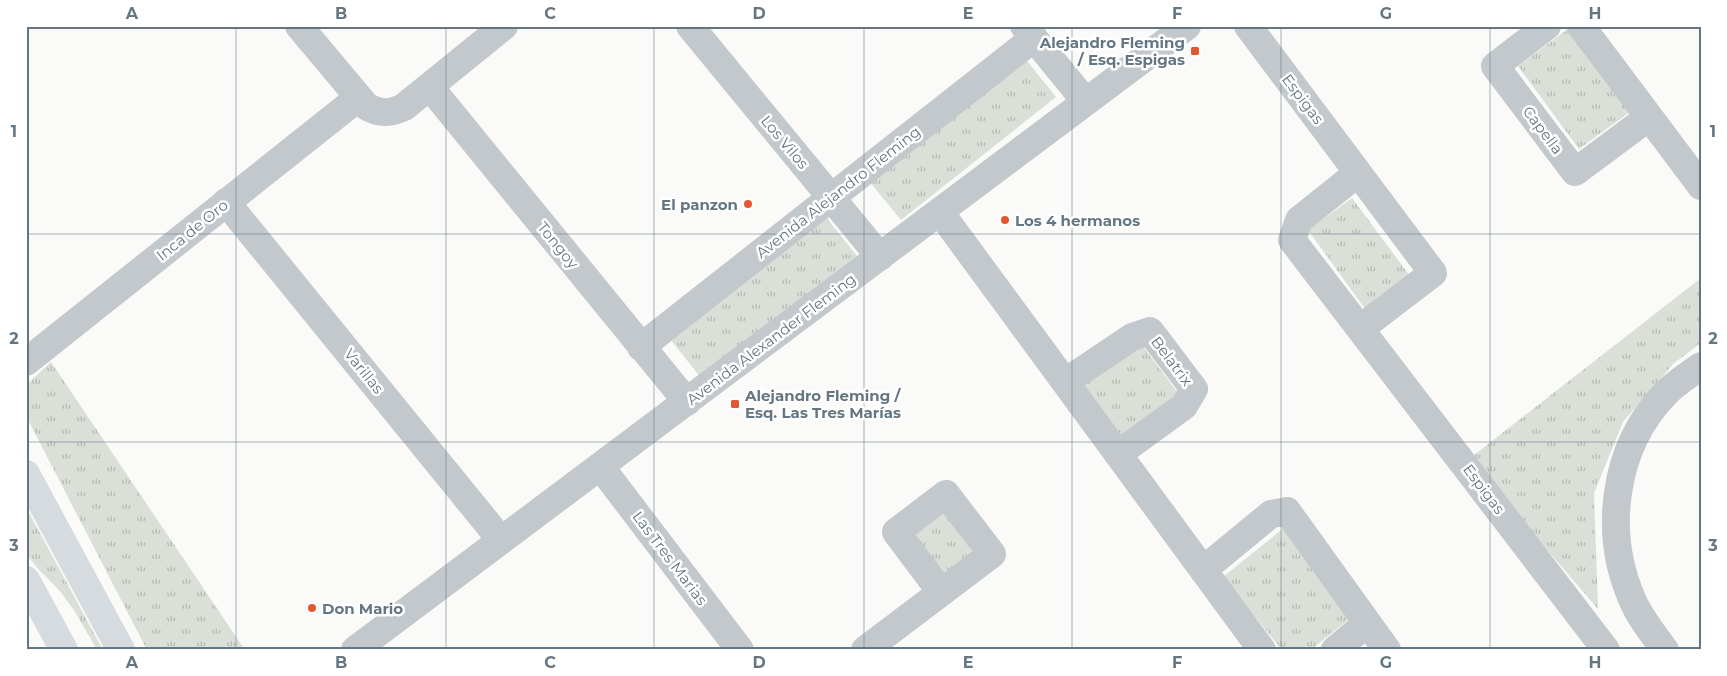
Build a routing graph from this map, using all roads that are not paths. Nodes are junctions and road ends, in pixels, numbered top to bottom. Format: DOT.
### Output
graph roads {
  1 [pos="299,26"];
  2 [pos="504,26"];
  3 [pos="690,26"];
  4 [pos="1186,26"];
  5 [pos="1248,26"];
  6 [pos="1547,26"];
  7 [pos="1581,26"];
  8 [pos="1029,32"];
  9 [pos="430,87"];
  10 [pos="358,98"];
  11 [pos="1086,102"];
  12 [pos="1649,117"];
  13 [pos="1358,173"];
  14 [pos="1701,186"];
  15 [pos="831,198"];
  16 [pos="226,202"];
  17 [pos="940,212"];
  18 [pos="880,257"];
  19 [pos="1361,328"];
  20 [pos="641,347"];
  21 [pos="26,362"];
  22 [pos="1701,366"];
  23 [pos="1065,382"];
  24 [pos="687,402"];
  25 [pos="1118,454"];
  26 [pos="600,466"];
  27 [pos="26,474"];
  28 [pos="501,540"];
  29 [pos="1204,570"];
  30 [pos="26,580"];
  31 [pos="941,592"];
  32 [pos="1367,623"];
  33 [pos="64,650"];
  34 [pos="121,650"];
  35 [pos="355,650"];
  36 [pos="740,650"];
  37 [pos="865,650"];
  38 [pos="1262,650"];
  39 [pos="1335,650"];
  40 [pos="1387,650"];
  41 [pos="1606,650"];
  42 [pos="1665,650"];
  1 -- 10 [label="street"];
  2 -- 9 [label="street"];
  3 -- 15 [label="street, Los Vilos"];
  4 -- 11 [label="street, Avenida Alexander Fleming"];
  5 -- 13 [label="street, Espigas"];
  6 -- 12 [label="street, Capella"];
  7 -- 12 [label="street"];
  8 -- 11 [label="street"];
  8 -- 15 [label="street, Avenida Alejandro Fleming"];
  9 -- 10 [label="street"];
  9 -- 20 [label="street, Tongoy"];
  10 -- 16 [label="street, Inca de Oro"];
  11 -- 17 [label="street, Avenida Alexander Fleming"];
  12 -- 14 [label="street"];
  13 -- 19 [label="street, Espigas"];
  13 -- 19 [label="street, Espigas"];
  15 -- 18 [label="street, Los Vilos"];
  15 -- 20 [label="street, Avenida Alejandro Fleming"];
  16 -- 21 [label="street, Inca de Oro"];
  16 -- 28 [label="street, Varillas"];
  17 -- 18 [label="street, Avenida Alexander Fleming"];
  17 -- 23 [label="street"];
  18 -- 24 [label="street, Avenida Alexander Fleming"];
  19 -- 41 [label="street, Espigas"];
  20 -- 24 [label="street, Tongoy"];
  22 -- 42 [label="street"];
  23 -- 25 [label="street"];
  23 -- 25 [label="street, Belatrix"];
  24 -- 26 [label="street, Avenida Alexander Fleming"];
  25 -- 29 [label="street"];
  26 -- 28 [label="street, Avenida Alexander Fleming"];
  26 -- 36 [label="street, Las Tres Marias"];
  27 -- 34 [label="main road"];
  28 -- 35 [label="street, Avenida Alexander Fleming"];
  29 -- 32 [label="street"];
  29 -- 38 [label="street"];
  30 -- 33 [label="main road"];
  31 -- 37 [label="street"];
  32 -- 39 [label="street"];
  32 -- 40 [label="street"];
}
